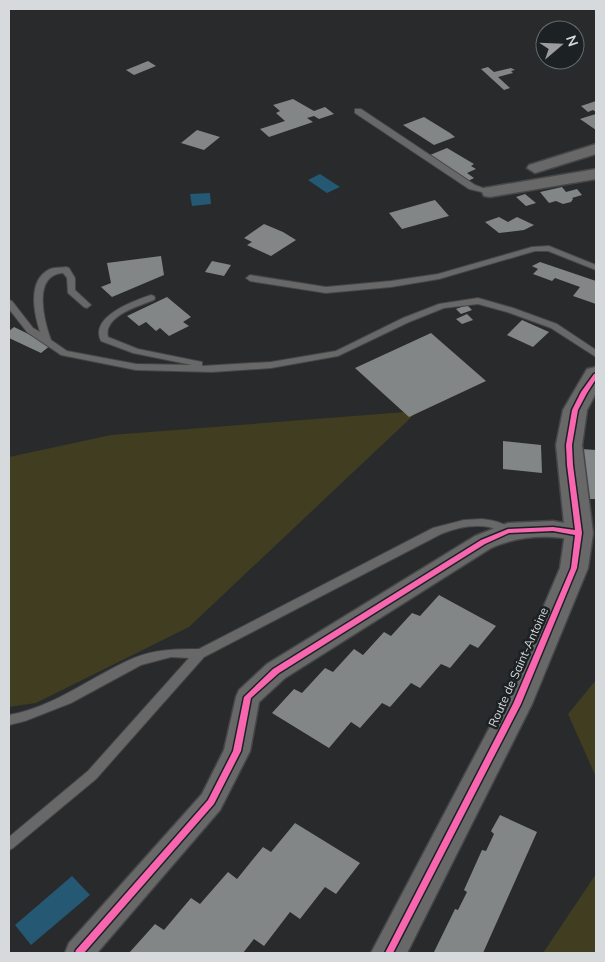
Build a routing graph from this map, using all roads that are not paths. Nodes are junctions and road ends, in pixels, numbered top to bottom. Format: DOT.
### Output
graph roads {
  1 [pos="358,111"];
  2 [pos="596,149"];
  3 [pos="535,168"];
  4 [pos="596,174"];
  5 [pos="490,192"];
  6 [pos="596,268"];
  7 [pos="250,278"];
  8 [pos="151,298"];
  9 [pos="9,303"];
  10 [pos="87,305"];
  11 [pos="48,342"];
  12 [pos="596,354"];
  13 [pos="212,369"];
  14 [pos="596,375"];
  15 [pos="508,532"];
  16 [pos="579,532"];
  17 [pos="200,654"];
  18 [pos="9,720"];
  19 [pos="9,844"];
  20 [pos="79,953"];
  21 [pos="389,953"];
  1 -- 5 [label="lane"];
  2 -- 3 [label="street"];
  4 -- 5 [label="street"];
  6 -- 7 [label="lane"];
  8 -- 13 [label="lane"];
  9 -- 11 [label="lane"];
  10 -- 11 [label="lane"];
  11 -- 13 [label="lane"];
  12 -- 13 [label="lane"];
  14 -- 16 [label="street, Route de Saint-Antoine"];
  15 -- 16 [label="street"];
  15 -- 17 [label="lane"];
  15 -- 20 [label="street"];
  16 -- 21 [label="street, Route de Saint-Antoine"];
  17 -- 18 [label="lane"];
  17 -- 19 [label="lane"];
}
